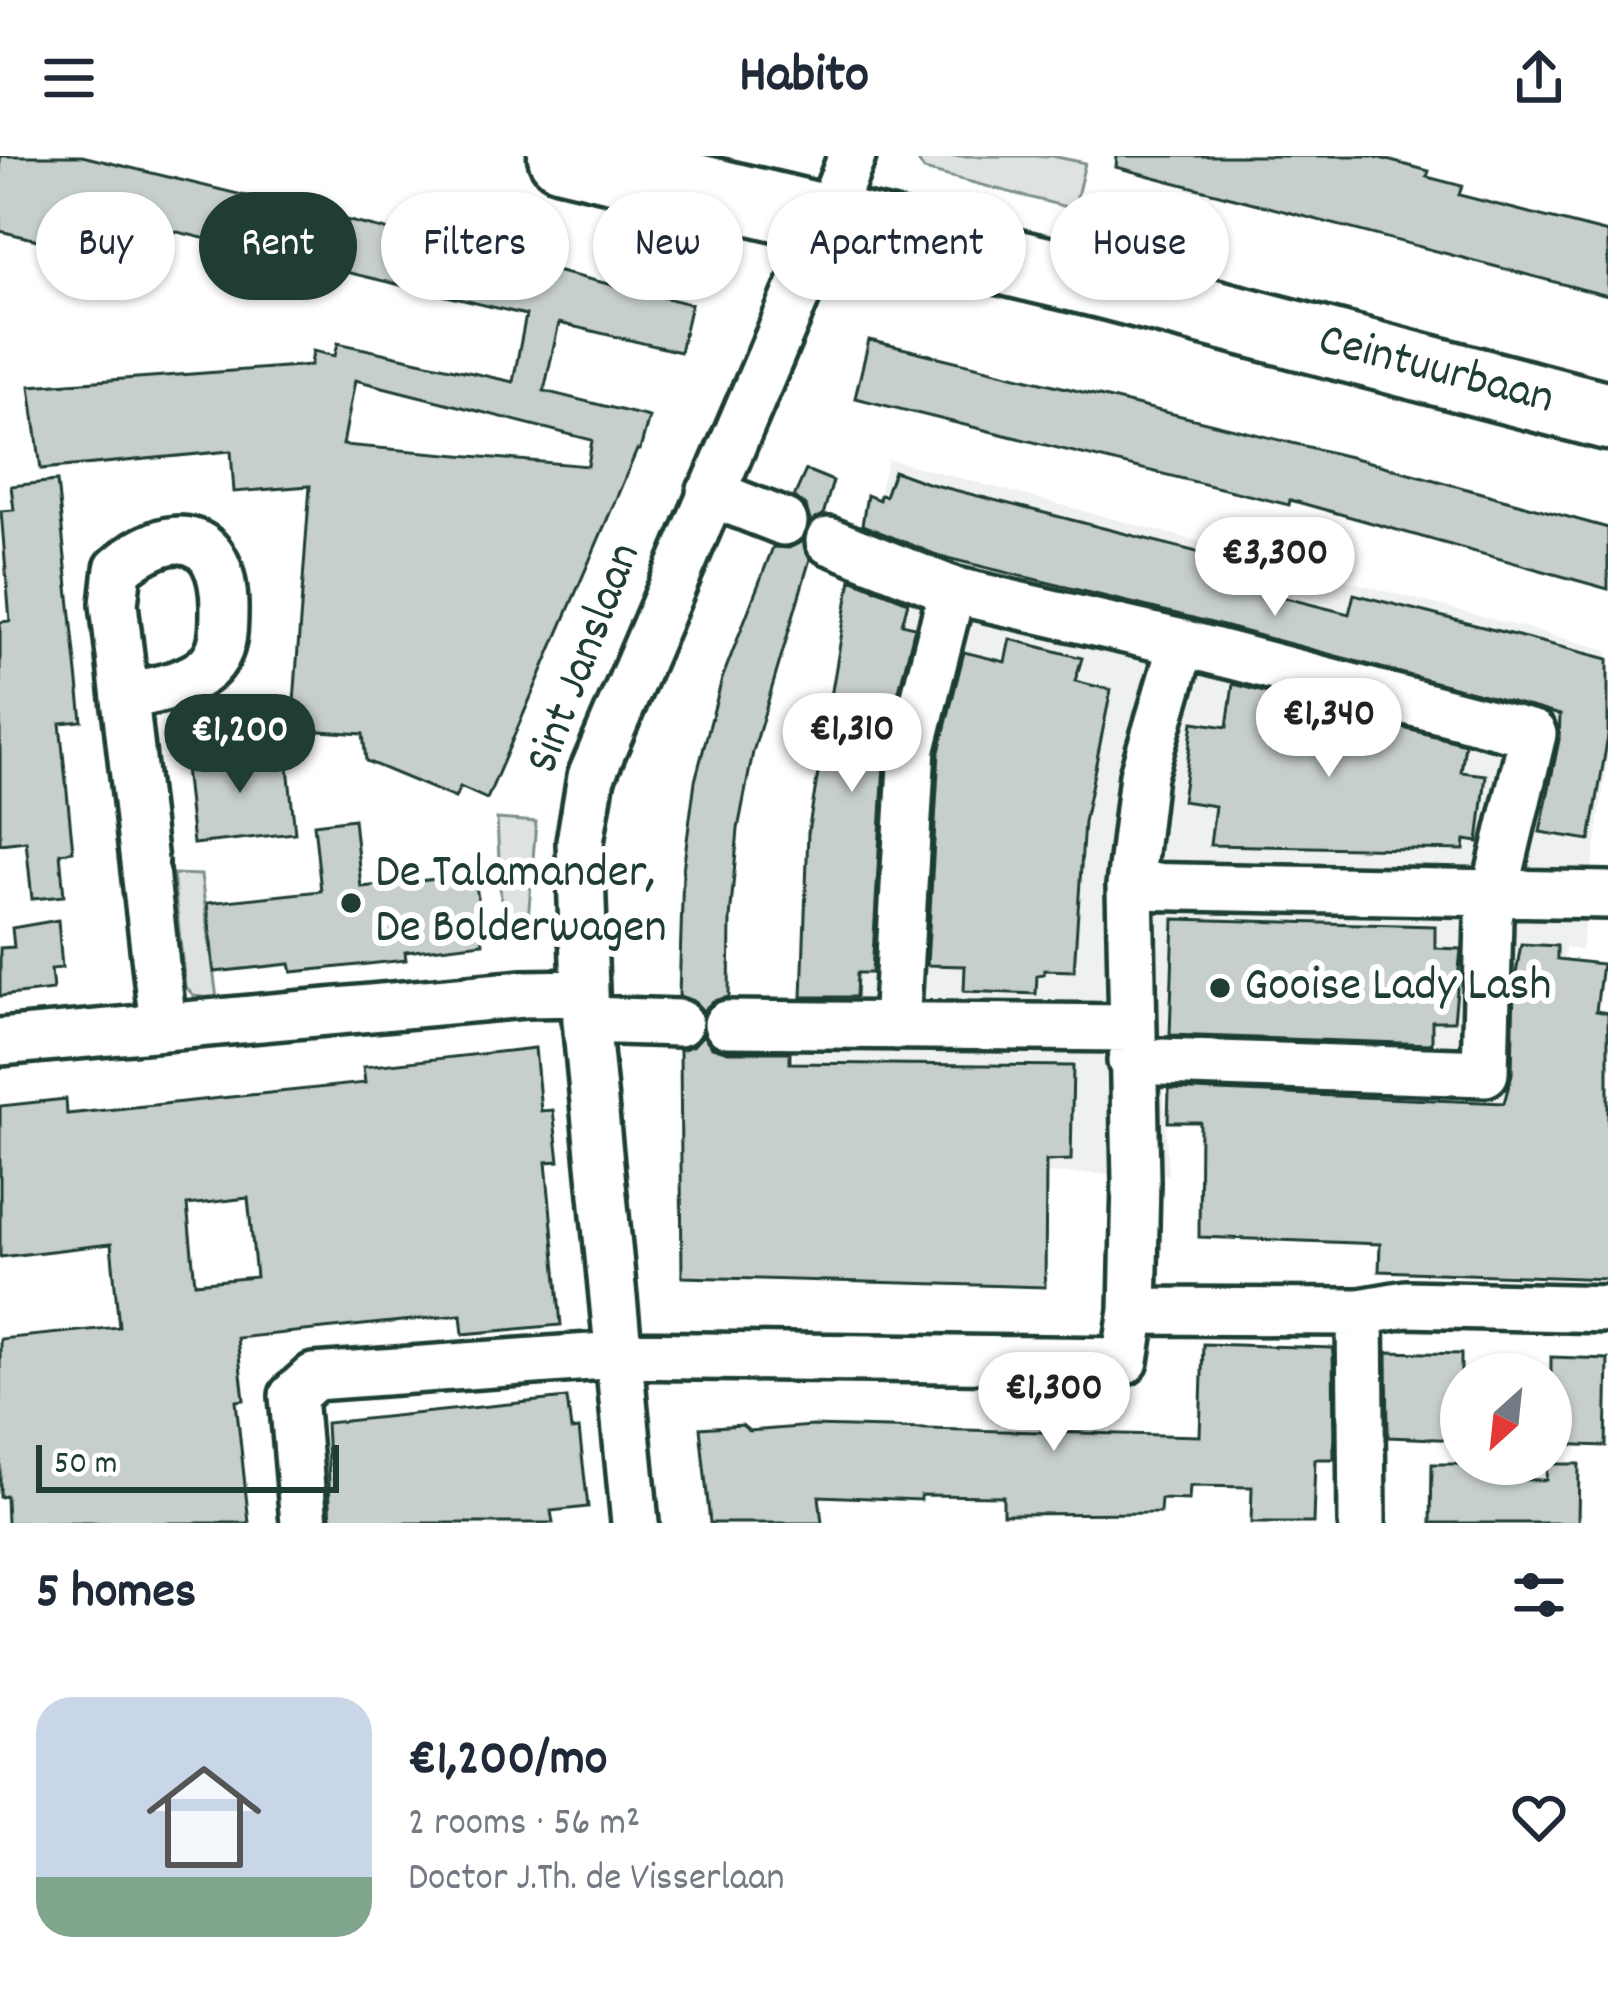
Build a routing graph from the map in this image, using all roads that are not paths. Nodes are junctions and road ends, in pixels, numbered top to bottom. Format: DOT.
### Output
graph roads {
  1 [pos="562,156"];
  2 [pos="852,156"];
  3 [pos="837,192"];
  4 [pos="767,205"];
  5 [pos="1026,266"];
  6 [pos="792,300"];
  7 [pos="1608,416"];
  8 [pos="710,493"];
  9 [pos="784,522"];
  10 [pos="829,542"];
  11 [pos="952,590"];
  12 [pos="1182,643"];
  13 [pos="126,697"];
  14 [pos="1130,886"];
  15 [pos="1494,891"];
  16 [pos="1608,895"];
  17 [pos="586,1007"];
  18 [pos="679,1023"];
  19 [pos="727,1024"];
  20 [pos="163,1025"];
  21 [pos="896,1026"];
  22 [pos="0,1042"];
  23 [pos="1131,1045"];
  24 [pos="1608,1309"];
  25 [pos="1133,1310"];
  26 [pos="1360,1312"];
  27 [pos="618,1355"];
  28 [pos="304,1523"];
  29 [pos="635,1523"];
  30 [pos="1362,1523"];
  1 -- 4 [label="main road, Ceintuurbaan"];
  2 -- 3 [label="street, Sint Janslaan"];
  5 -- 7 [label="main road, Ceintuurbaan"];
  6 -- 8 [label="street, Sint Janslaan"];
  8 -- 9 [label="street"];
  8 -- 17 [label="street, Sint Janslaan"];
  10 -- 11 [label="street"];
  11 -- 12 [label="street"];
  11 -- 21 [label="street"];
  12 -- 14 [label="street"];
  12 -- 15 [label="street"];
  13 -- 20 [label="street"];
  14 -- 15 [label="street"];
  14 -- 23 [label="street"];
  15 -- 16 [label="street"];
  15 -- 23 [label="street"];
  17 -- 18 [label="street"];
  17 -- 20 [label="street"];
  17 -- 27 [label="street, Sint Janslaan"];
  19 -- 21 [label="street"];
  20 -- 22 [label="street"];
  21 -- 23 [label="street"];
  23 -- 25 [label="street"];
  24 -- 26 [label="street"];
  25 -- 26 [label="street"];
  25 -- 27 [label="street"];
  26 -- 30 [label="street"];
  27 -- 28 [label="street"];
  27 -- 29 [label="street, Sint Janslaan"];
}
